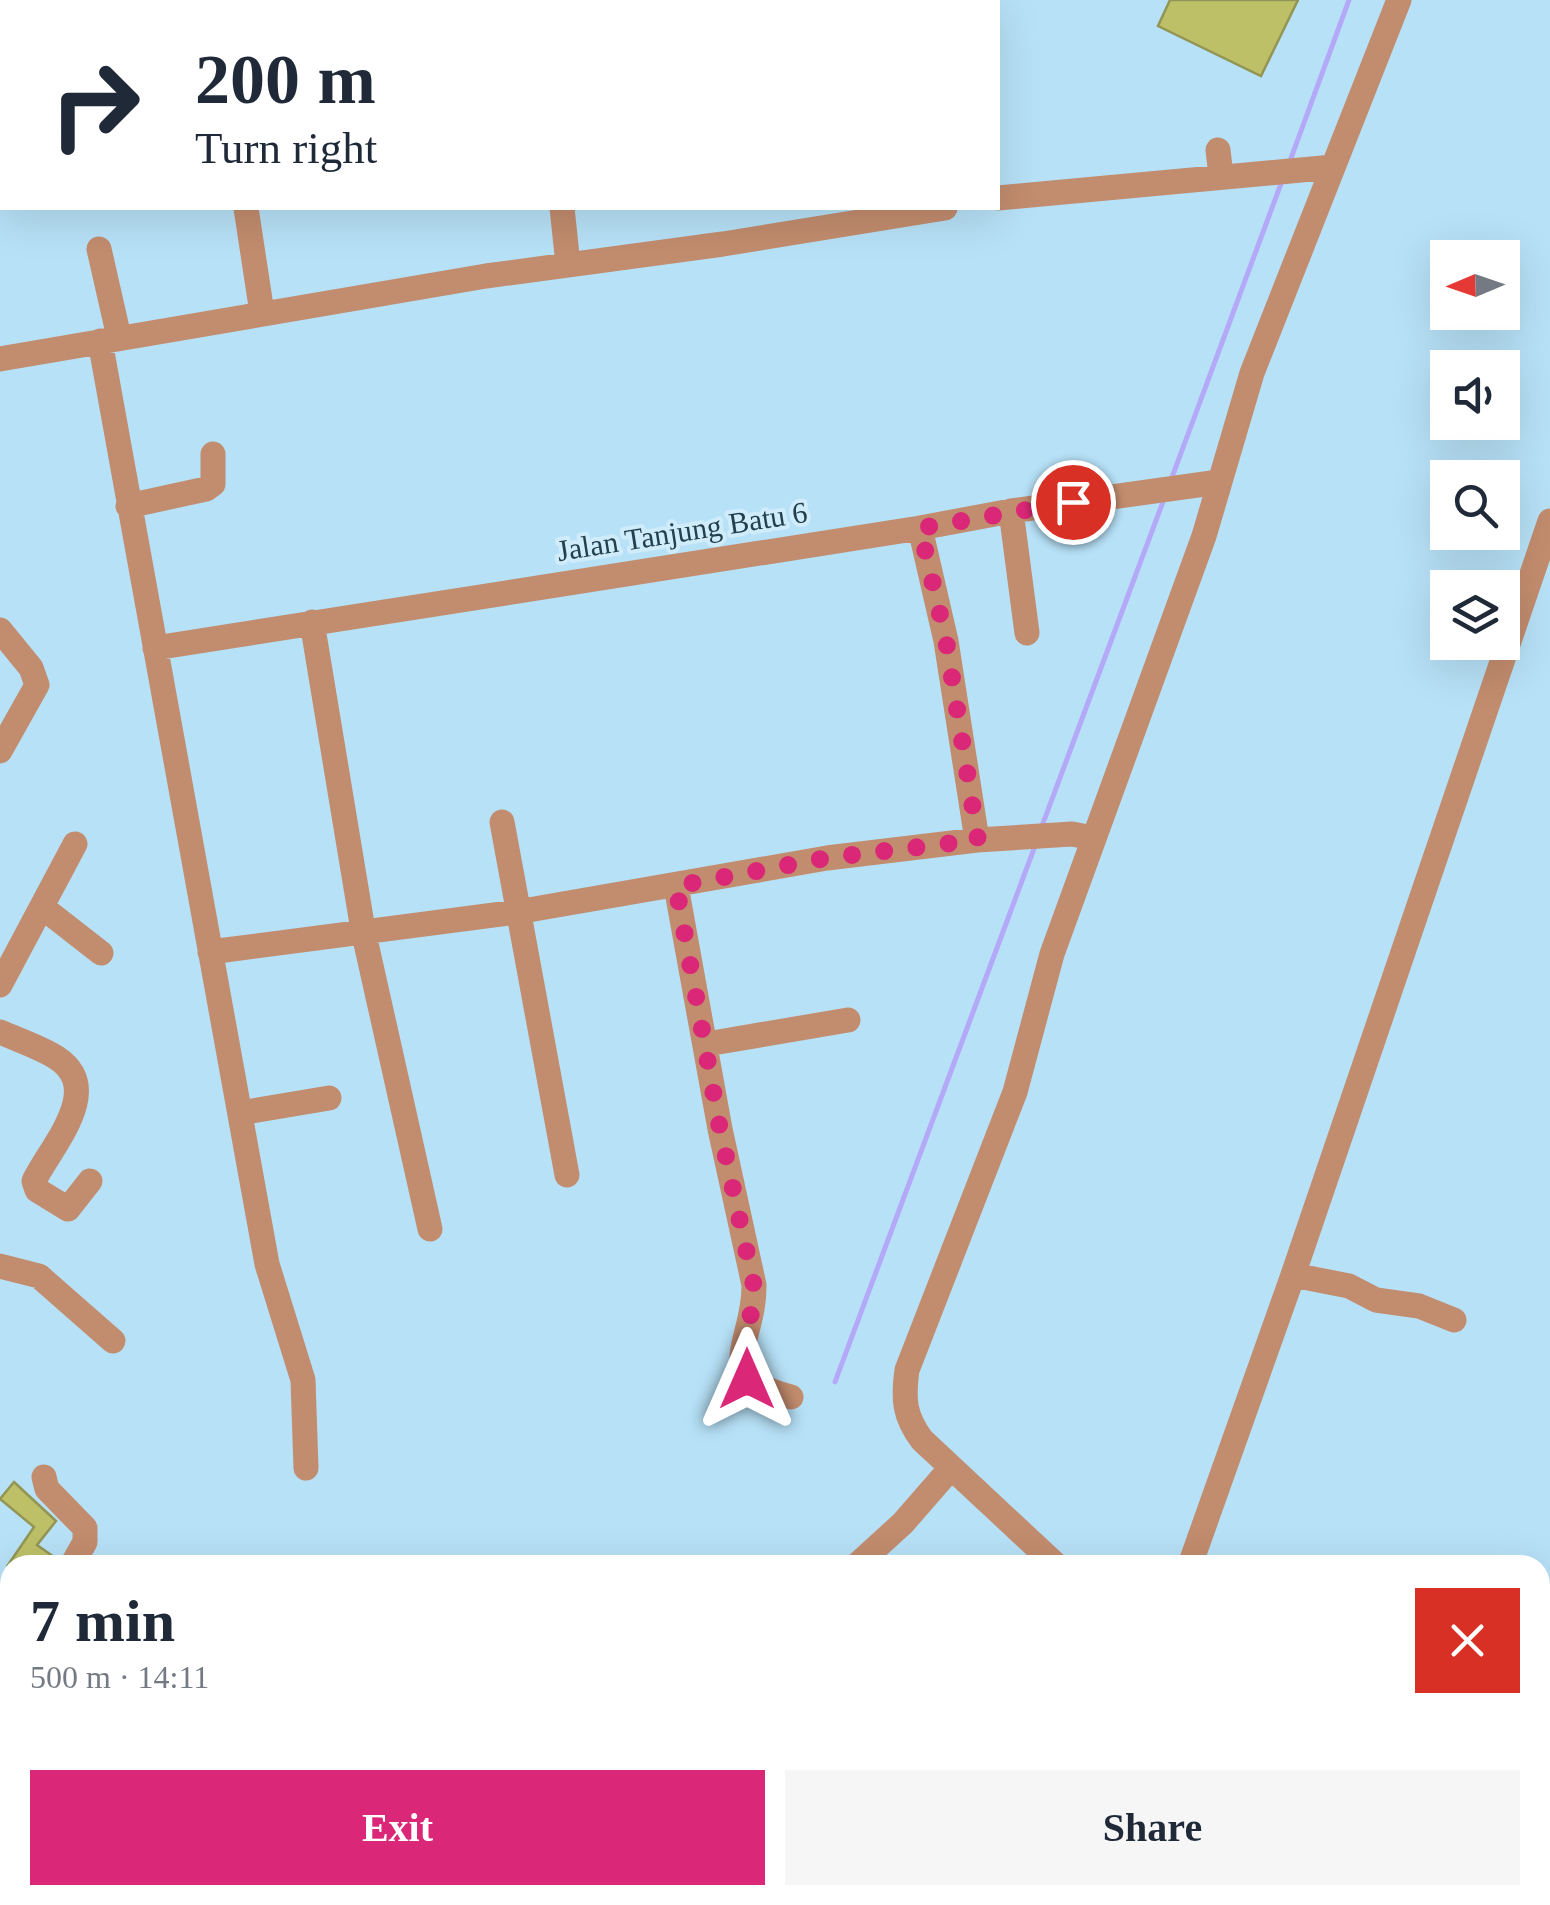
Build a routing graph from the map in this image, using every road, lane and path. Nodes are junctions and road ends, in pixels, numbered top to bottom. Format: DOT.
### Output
graph roads {
  1 [pos="1399,0"];
  2 [pos="1325,168"];
  3 [pos="1000,198"];
  4 [pos="246,210"];
  5 [pos="562,210"];
  6 [pos="933,210"];
  7 [pos="99,250"];
  8 [pos="568,264"];
  9 [pos="262,313"];
  10 [pos="110,339"];
  11 [pos="0,359"];
  12 [pos="213,454"];
  13 [pos="1209,483"];
  14 [pos="128,506"];
  15 [pos="1011,510"];
  16 [pos="1550,520"];
  17 [pos="920,528"];
  18 [pos="312,622"];
  19 [pos="0,630"];
  20 [pos="1027,633"];
  21 [pos="155,648"];
  22 [pos="0,751"];
  23 [pos="502,822"];
  24 [pos="1082,836"];
  25 [pos="978,840"];
  26 [pos="74,844"];
  27 [pos="676,886"];
  28 [pos="42,907"];
  29 [pos="517,912"];
  30 [pos="363,930"];
  31 [pos="101,952"];
  32 [pos="210,952"];
  33 [pos="0,984"];
  34 [pos="848,1020"];
  35 [pos="0,1032"];
  36 [pos="708,1044"];
  37 [pos="328,1098"];
  38 [pos="240,1113"];
  39 [pos="567,1175"];
  40 [pos="90,1181"];
  41 [pos="430,1229"];
  42 [pos="0,1266"];
  43 [pos="1303,1278"];
  44 [pos="1454,1320"];
  45 [pos="113,1341"];
  46 [pos="791,1397"];
  47 [pos="306,1468"];
  48 [pos="950,1469"];
  49 [pos="44,1477"];
  50 [pos="78,1555"];
  51 [pos="868,1555"];
  52 [pos="1045,1555"];
  53 [pos="1194,1555"];
  1 -- 2 [label="street"];
  2 -- 3 [label="street"];
  2 -- 13 [label="street"];
  4 -- 9 [label="street"];
  5 -- 8 [label="street"];
  6 -- 8 [label="street"];
  7 -- 10 [label="street"];
  8 -- 9 [label="street"];
  9 -- 10 [label="street"];
  10 -- 11 [label="street"];
  10 -- 14 [label="street"];
  12 -- 14 [label="street"];
  13 -- 15 [label="street, Jalan Tanjung Batu 6"];
  13 -- 24 [label="street"];
  14 -- 21 [label="street"];
  15 -- 17 [label="street, Jalan Tanjung Batu 6"];
  15 -- 20 [label="street"];
  16 -- 43 [label="street"];
  17 -- 18 [label="street, Jalan Tanjung Batu 6"];
  17 -- 25 [label="street"];
  18 -- 21 [label="street, Jalan Tanjung Batu 6"];
  18 -- 30 [label="street"];
  19 -- 22 [label="street"];
  21 -- 32 [label="street"];
  23 -- 29 [label="street"];
  24 -- 25 [label="street"];
  24 -- 48 [label="street"];
  25 -- 27 [label="street"];
  26 -- 28 [label="street"];
  27 -- 29 [label="street"];
  27 -- 36 [label="street"];
  28 -- 31 [label="street"];
  28 -- 33 [label="street"];
  29 -- 30 [label="street"];
  29 -- 39 [label="street"];
  30 -- 32 [label="street"];
  30 -- 41 [label="street"];
  32 -- 38 [label="street"];
  34 -- 36 [label="street"];
  35 -- 40 [label="street"];
  36 -- 46 [label="street"];
  37 -- 38 [label="street"];
  38 -- 47 [label="street"];
  42 -- 45 [label="street"];
  43 -- 44 [label="street"];
  43 -- 53 [label="street"];
  48 -- 51 [label="street"];
  48 -- 52 [label="street"];
  49 -- 50 [label="street"];
}
